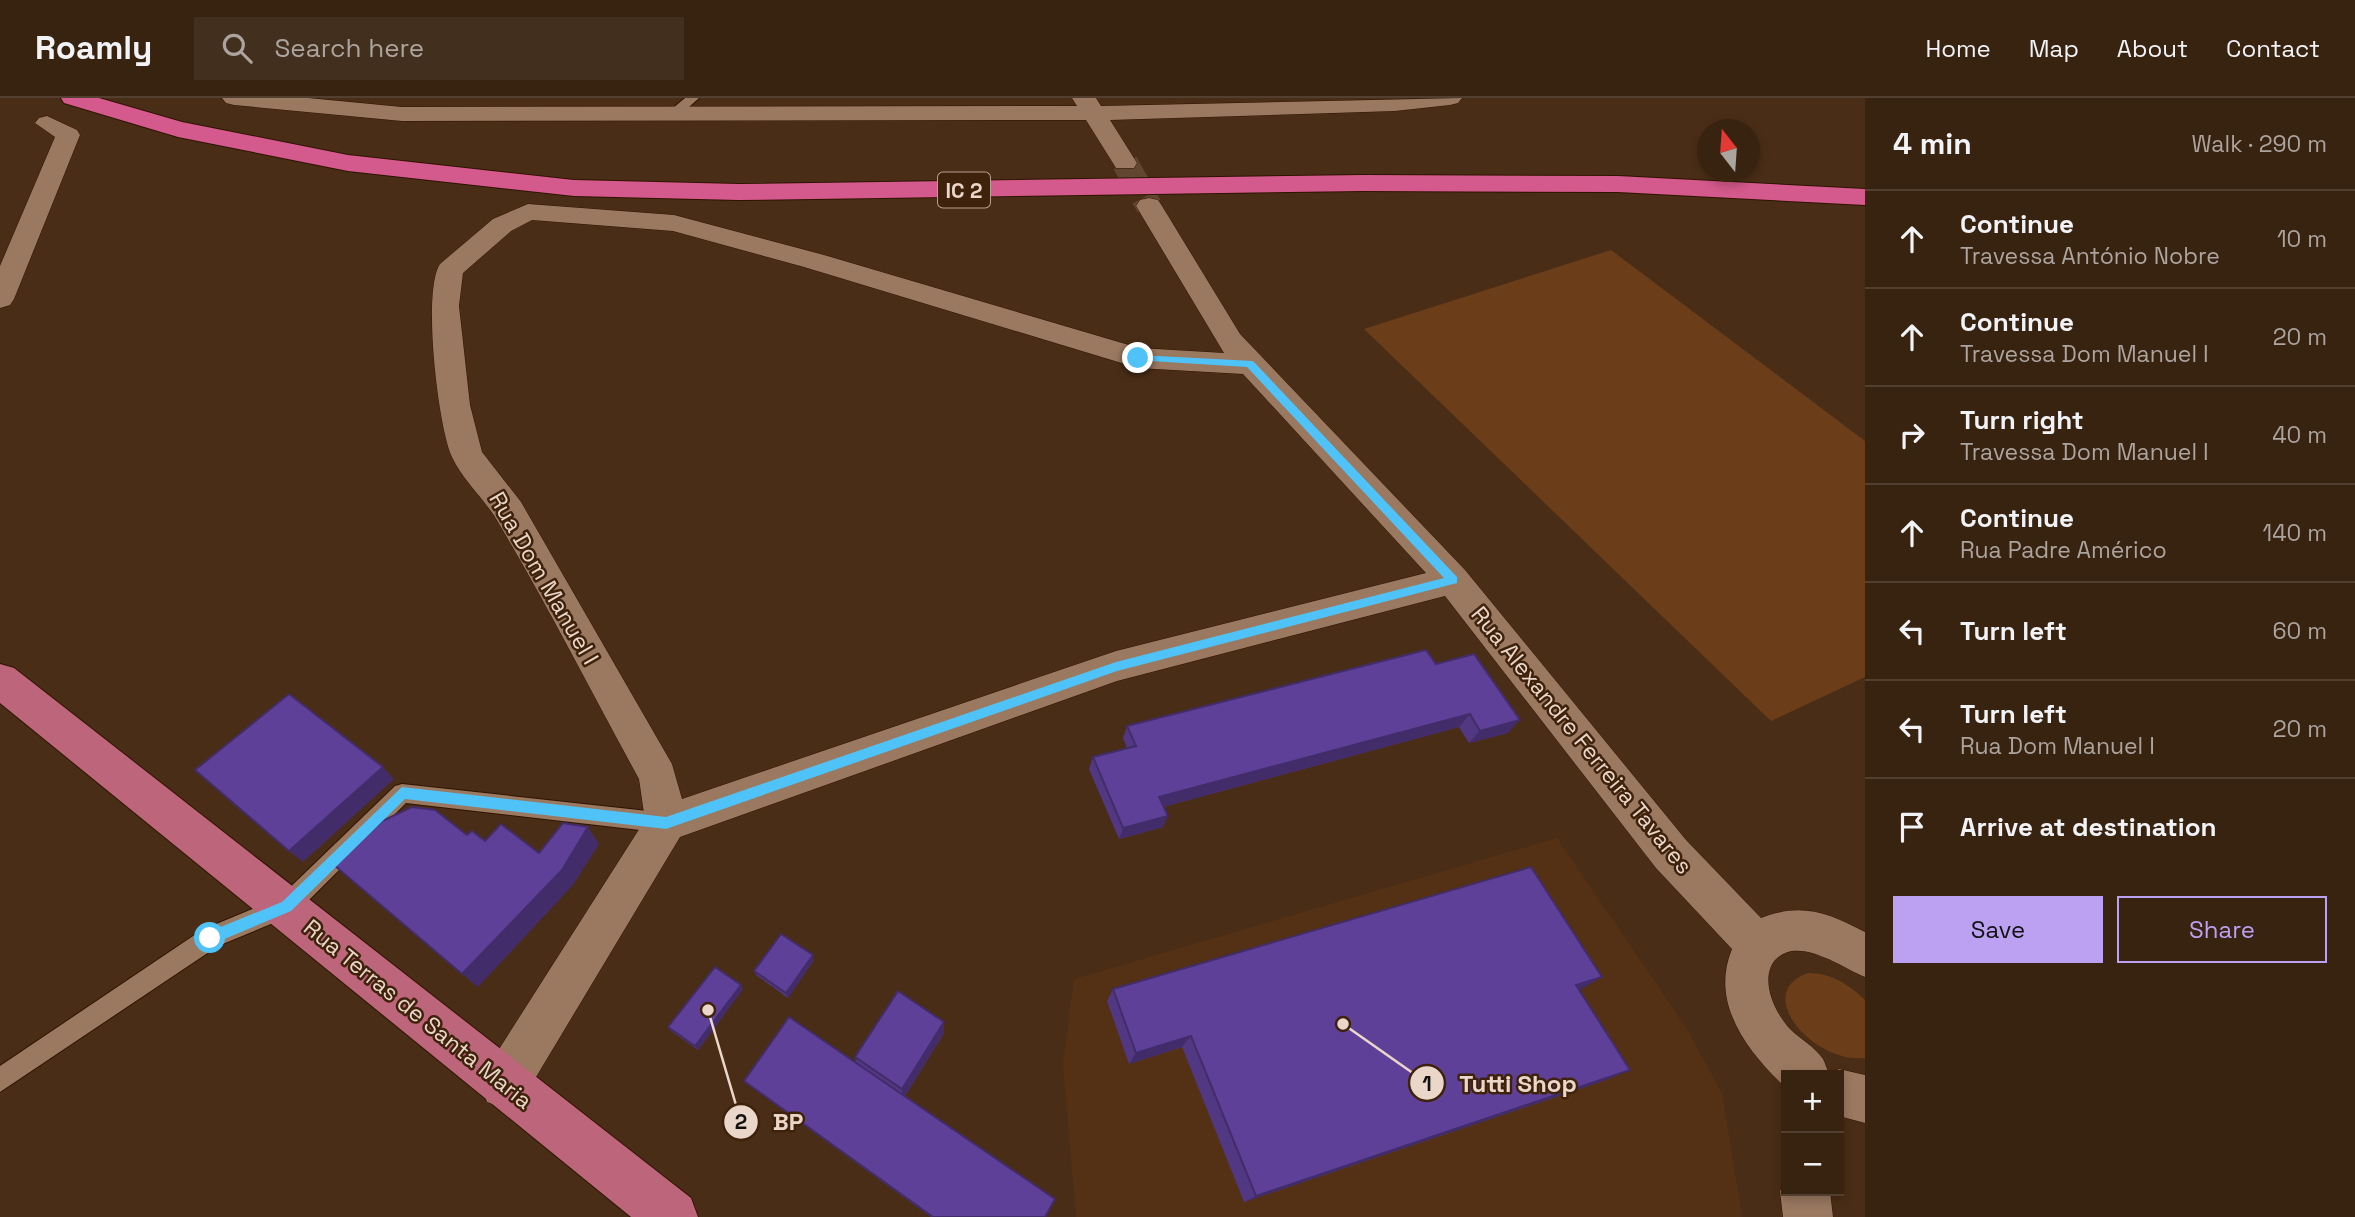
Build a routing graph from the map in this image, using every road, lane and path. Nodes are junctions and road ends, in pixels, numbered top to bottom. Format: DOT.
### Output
graph roads {
  1 [pos="73,98"];
  2 [pos="119,98"];
  3 [pos="234,98"];
  4 [pos="1450,98"];
  5 [pos="684,105"];
  6 [pos="1088,106"];
  7 [pos="47,123"];
  8 [pos="1125,163"];
  9 [pos="1865,187"];
  10 [pos="1865,197"];
  11 [pos="1149,206"];
  12 [pos="0,299"];
  13 [pos="1250,364"];
  14 [pos="1453,580"];
  15 [pos="0,680"];
  16 [pos="666,823"];
  17 [pos="287,906"];
  18 [pos="1757,945"];
  19 [pos="1861,947"];
  20 [pos="1793,1070"];
  21 [pos="0,1080"];
  22 [pos="504,1085"];
  23 [pos="1844,1094"];
  24 [pos="1865,1099"];
  25 [pos="1806,1196"];
  26 [pos="672,1217"];
  27 [pos="1808,1217"];
  1 -- 10 [label="highway, IC 2"];
  2 -- 9 [label="highway, IC 2"];
  3 -- 5 [label="street"];
  4 -- 6 [label="street"];
  5 -- 6 [label="street"];
  6 -- 8 [label="street"];
  7 -- 12 [label="street"];
  11 -- 13 [label="street, Rua Alexandre Ferreira Tavares"];
  13 -- 14 [label="street, Rua Alexandre Ferreira Tavares"];
  13 -- 16 [label="street, Rua Dom Manuel I"];
  14 -- 16 [label="street"];
  14 -- 18 [label="street, Rua Alexandre Ferreira Tavares"];
  15 -- 17 [label="main road, Rua Terras de Santa Maria"];
  16 -- 17 [label="lane"];
  16 -- 22 [label="street"];
  17 -- 21 [label="lane"];
  17 -- 22 [label="main road, Rua Terras de Santa Maria"];
  18 -- 19 [label="street"];
  18 -- 20 [label="street"];
  22 -- 26 [label="main road, Rua Terras de Santa Maria"];
  23 -- 24 [label="street"];
  25 -- 27 [label="street"];
}
